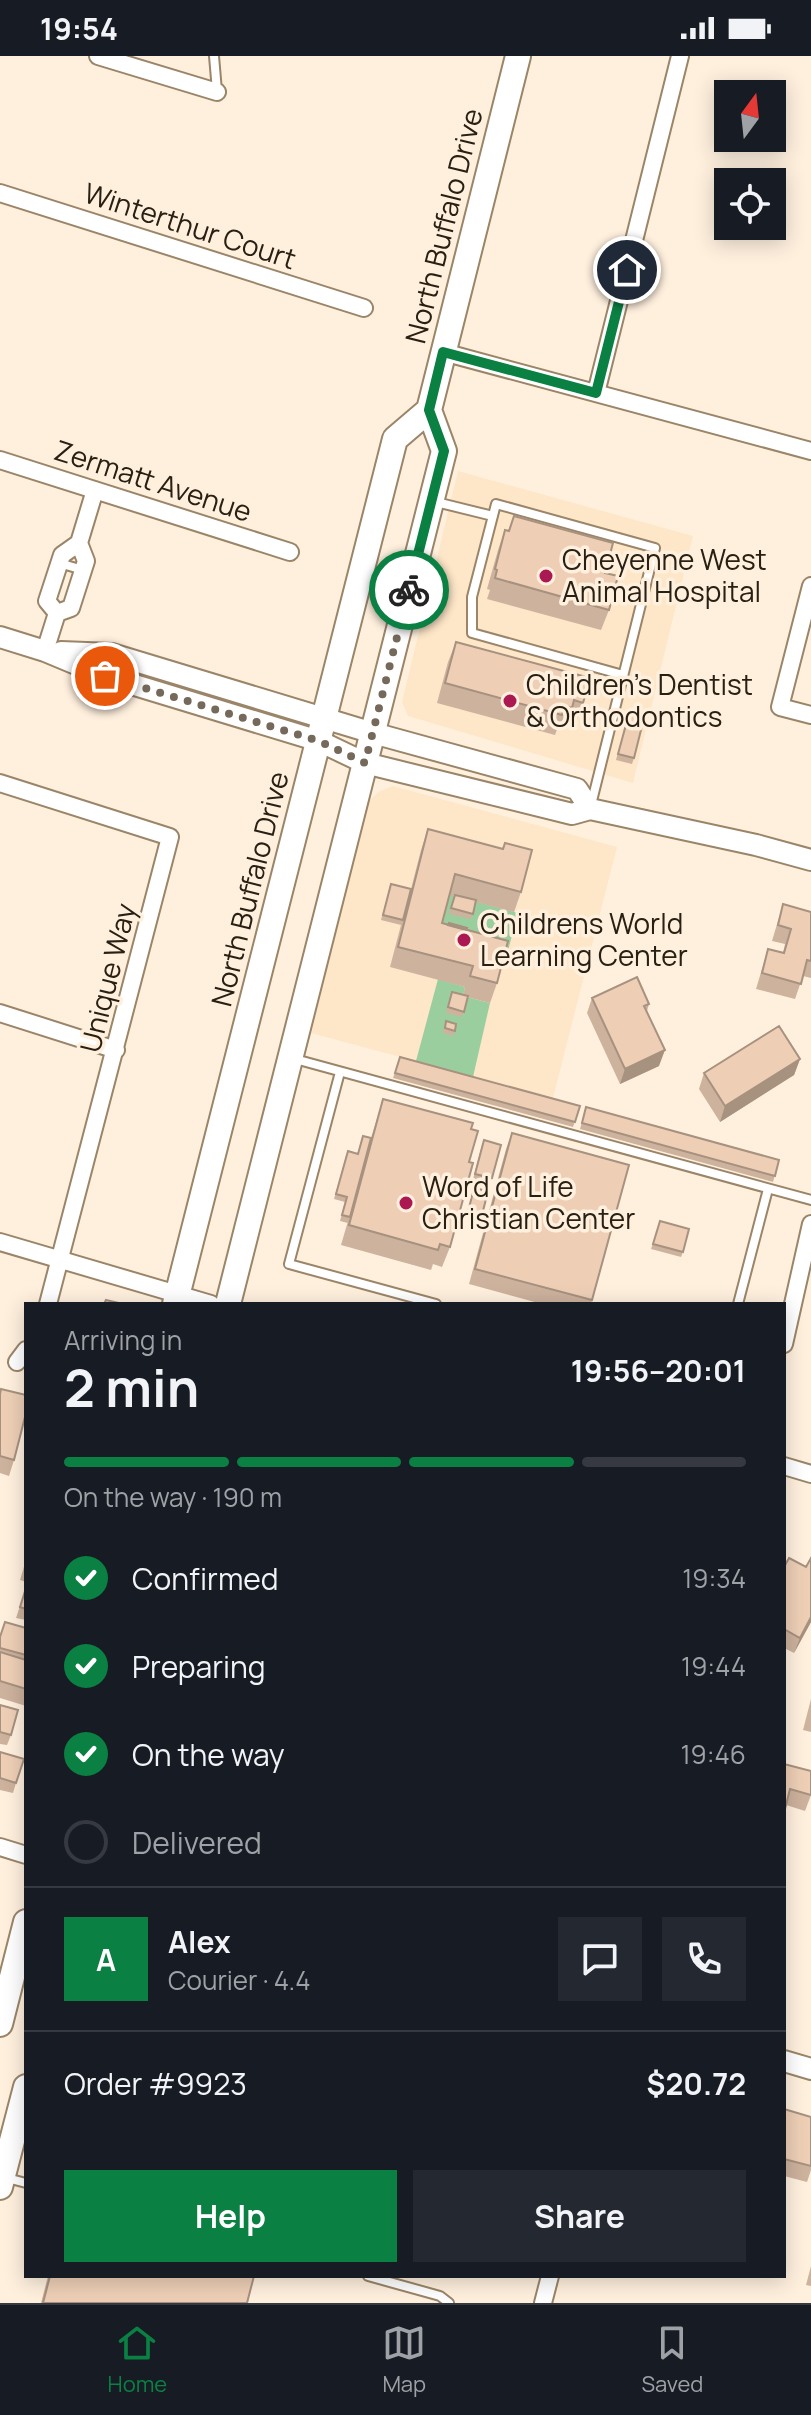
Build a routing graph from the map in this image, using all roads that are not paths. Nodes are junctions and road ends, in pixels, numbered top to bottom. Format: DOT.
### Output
graph roads {
  1 [pos="98,56"];
  2 [pos="214,56"];
  3 [pos="518,56"];
  4 [pos="680,56"];
  5 [pos="217,92"];
  6 [pos="0,193"];
  7 [pos="364,308"];
  8 [pos="443,352"];
  9 [pos="596,393"];
  10 [pos="429,410"];
  11 [pos="811,451"];
  12 [pos="0,460"];
  13 [pos="95,490"];
  14 [pos="432,501"];
  15 [pos="493,516"];
  16 [pos="79,543"];
  17 [pos="290,552"];
  18 [pos="59,563"];
  19 [pos="83,570"];
  20 [pos="811,586"];
  21 [pos="57,613"];
  22 [pos="0,637"];
  23 [pos="45,651"];
  24 [pos="623,675"];
  25 [pos="811,715"];
  26 [pos="322,730"];
  27 [pos="373,733"];
  28 [pos="365,763"];
  29 [pos="0,783"];
  30 [pos="590,809"];
  31 [pos="811,860"];
  32 [pos="0,1013"];
  33 [pos="116,1050"];
  34 [pos="291,1058"];
  35 [pos="340,1072"];
  36 [pos="768,1189"];
  37 [pos="811,1200"];
  38 [pos="811,1224"];
  39 [pos="0,1242"];
  40 [pos="61,1259"];
  41 [pos="177,1299"];
  42 [pos="49,1302"];
  43 [pos="197,1302"];
  44 [pos="229,1302"];
  45 [pos="429,1302"];
  46 [pos="739,1302"];
  47 [pos="786,1335"];
  48 [pos="786,1467"];
  49 [pos="811,1474"];
  50 [pos="0,1847"];
  51 [pos="24,1854"];
  52 [pos="24,1929"];
  53 [pos="1,2012"];
  54 [pos="786,2062"];
  55 [pos="811,2069"];
  56 [pos="24,2101"];
  57 [pos="10,2182"];
  58 [pos="375,2278"];
  59 [pos="549,2278"];
  60 [pos="449,2303"];
  61 [pos="543,2303"];
  1 -- 5 [label="street"];
  2 -- 5 [label="lane"];
  3 -- 8 [label="main road, North Buffalo Drive"];
  4 -- 9 [label="street"];
  6 -- 7 [label="street, Winterthur Court"];
  8 -- 9 [label="street"];
  8 -- 10 [label="main road, North Buffalo Drive"];
  9 -- 11 [label="street"];
  10 -- 14 [label="main road"];
  10 -- 26 [label="main road, North Buffalo Drive"];
  12 -- 13 [label="street, Zermatt Avenue"];
  13 -- 16 [label="street"];
  13 -- 17 [label="street, Zermatt Avenue"];
  14 -- 15 [label="lane"];
  14 -- 27 [label="main road"];
  15 -- 24 [label="lane"];
  15 -- 24 [label="lane"];
  16 -- 18 [label="street"];
  16 -- 19 [label="street"];
  18 -- 19 [label="lane"];
  18 -- 21 [label="street"];
  19 -- 21 [label="street"];
  20 -- 25 [label="street"];
  21 -- 23 [label="street"];
  22 -- 23 [label="street"];
  23 -- 26 [label="street"];
  24 -- 30 [label="lane"];
  26 -- 27 [label="street"];
  26 -- 28 [label="street"];
  26 -- 41 [label="main road, North Buffalo Drive"];
  27 -- 28 [label="main road"];
  27 -- 30 [label="street"];
  28 -- 30 [label="street"];
  28 -- 34 [label="main road"];
  29 -- 33 [label="street, Unique Way"];
  30 -- 31 [label="street"];
  32 -- 33 [label="street"];
  33 -- 40 [label="street, Unique Way"];
  34 -- 35 [label="lane"];
  34 -- 44 [label="main road"];
  35 -- 36 [label="lane"];
  35 -- 45 [label="lane"];
  36 -- 37 [label="lane"];
  36 -- 46 [label="lane"];
  38 -- 47 [label="street"];
  39 -- 40 [label="street"];
  40 -- 41 [label="street"];
  40 -- 42 [label="street, Unique Way"];
  41 -- 43 [label="street"];
  48 -- 49 [label="street"];
  50 -- 51 [label="street"];
  52 -- 53 [label="main road"];
  54 -- 55 [label="street"];
  56 -- 57 [label="main road"];
  58 -- 60 [label="lane"];
  59 -- 61 [label="street"];
}
